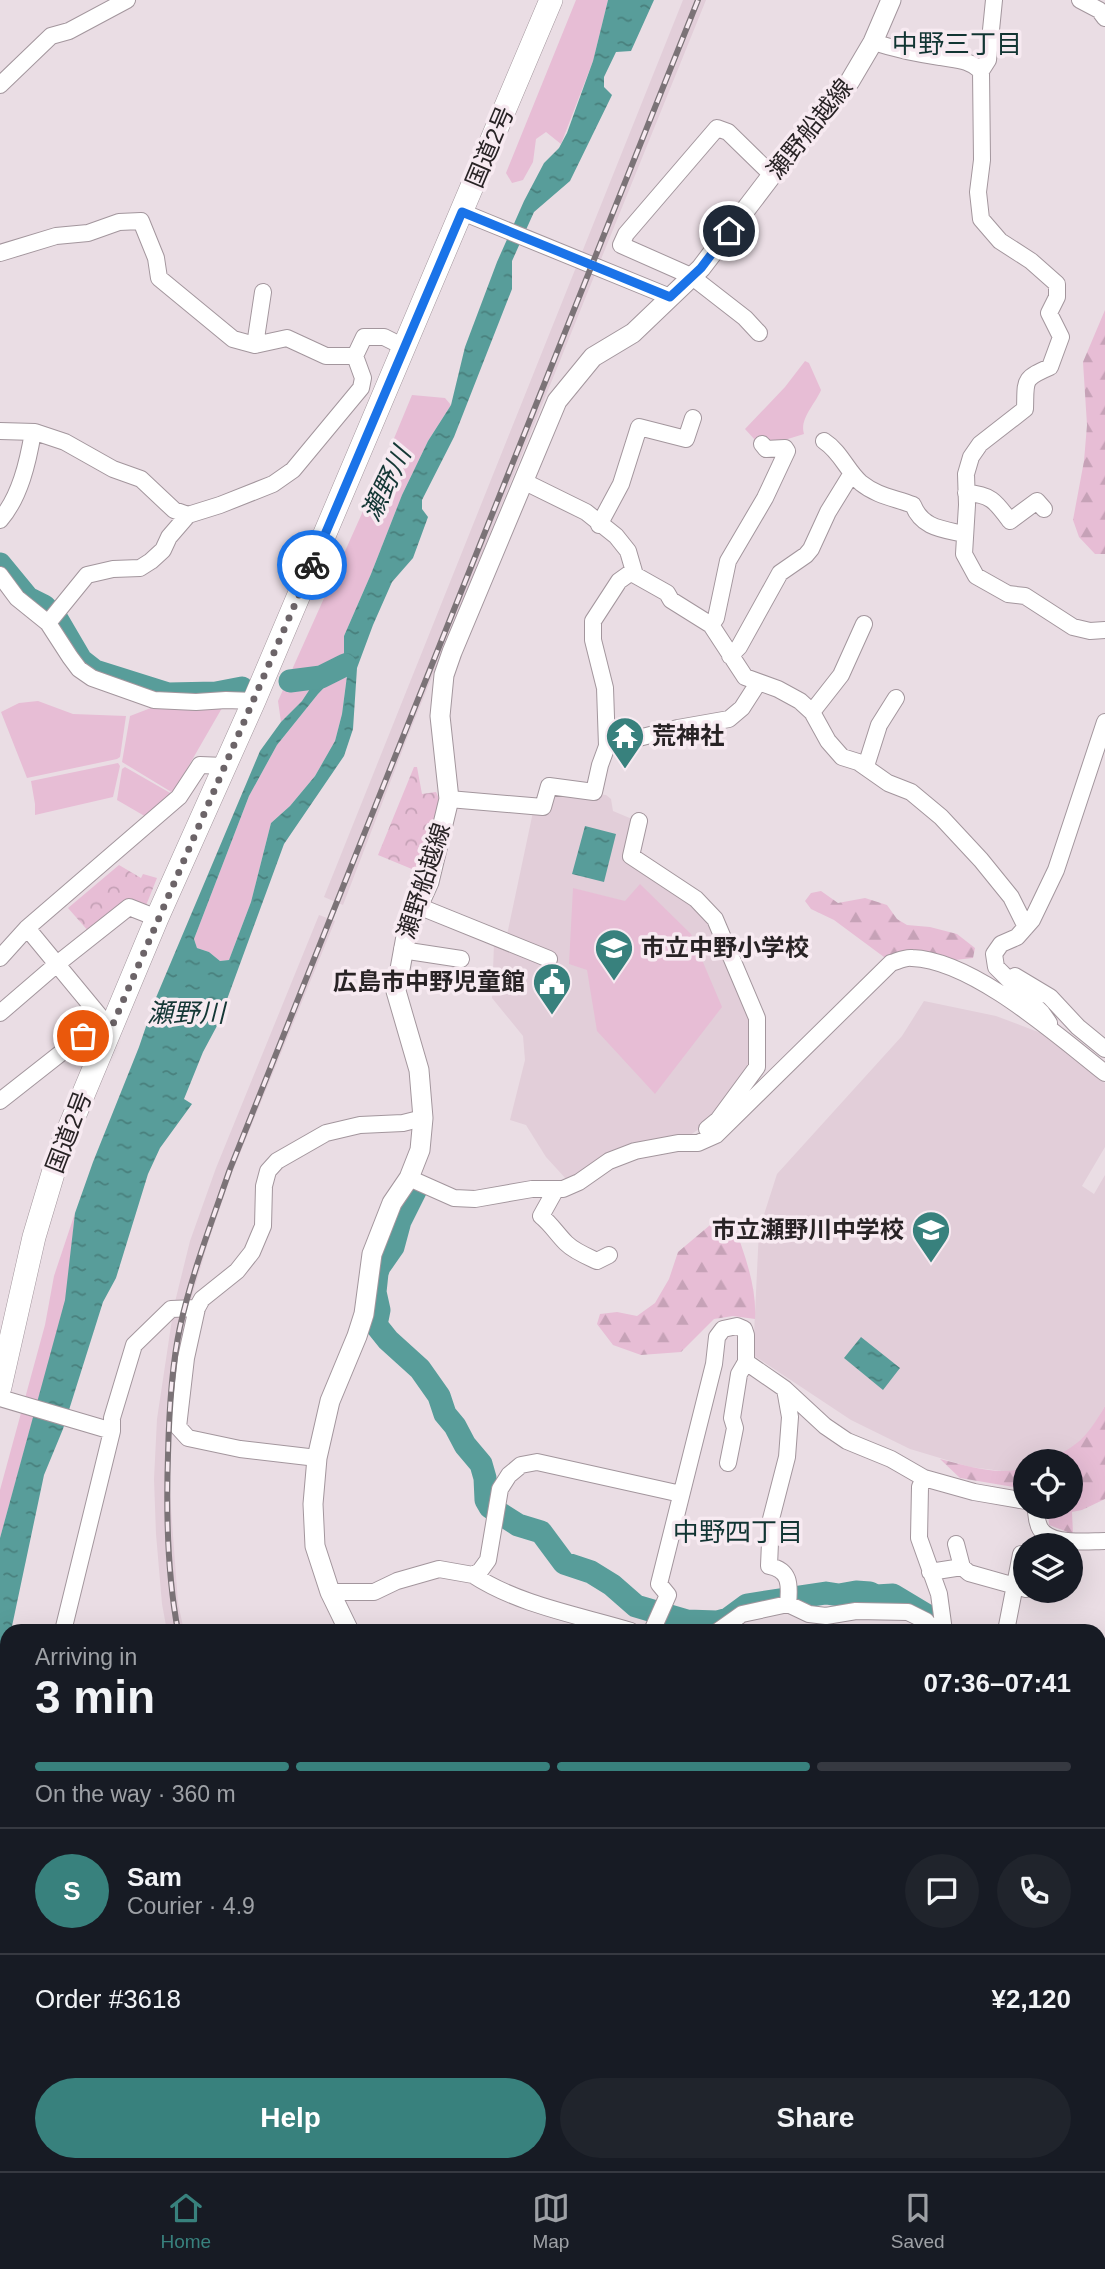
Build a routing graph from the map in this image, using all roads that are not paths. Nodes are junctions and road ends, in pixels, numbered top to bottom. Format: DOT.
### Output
graph roads {
  1 [pos="127,0"];
  2 [pos="551,0"];
  3 [pos="891,0"];
  4 [pos="994,0"];
  5 [pos="1080,0"];
  6 [pos="1105,18"];
  7 [pos="873,43"];
  8 [pos="981,71"];
  9 [pos="0,85"];
  10 [pos="772,175"];
  11 [pos="462,212"];
  12 [pos="0,253"];
  13 [pos="691,276"];
  14 [pos="263,292"];
  15 [pos="670,297"];
  16 [pos="759,333"];
  17 [pos="256,345"];
  18 [pos="404,347"];
  19 [pos="355,356"];
  20 [pos="693,418"];
  21 [pos="0,431"];
  22 [pos="33,432"];
  23 [pos="824,441"];
  24 [pos="762,444"];
  25 [pos="852,473"];
  26 [pos="523,481"];
  27 [pos="966,493"];
  28 [pos="1044,509"];
  29 [pos="188,515"];
  30 [pos="0,520"];
  31 [pos="599,525"];
  32 [pos="964,534"];
  33 [pos="633,571"];
  34 [pos="0,575"];
  35 [pos="51,619"];
  36 [pos="864,624"];
  37 [pos="711,625"];
  38 [pos="1105,630"];
  39 [pos="730,656"];
  40 [pos="758,683"];
  41 [pos="896,698"];
  42 [pos="254,701"];
  43 [pos="812,712"];
  44 [pos="1105,722"];
  45 [pos="607,746"];
  46 [pos="224,766"];
  47 [pos="866,766"];
  48 [pos="449,799"];
  49 [pos="639,821"];
  50 [pos="418,906"];
  51 [pos="157,918"];
  52 [pos="1026,927"];
  53 [pos="27,928"];
  54 [pos="402,950"];
  55 [pos="0,958"];
  56 [pos="461,958"];
  57 [pos="549,959"];
  58 [pos="57,964"];
  59 [pos="1002,973"];
  60 [pos="0,1013"];
  61 [pos="108,1022"];
  62 [pos="1058,1036"];
  63 [pos="1105,1049"];
  64 [pos="1105,1073"];
  65 [pos="0,1101"];
  66 [pos="424,1118"];
  67 [pos="698,1143"];
  68 [pos="409,1178"];
  69 [pos="556,1189"];
  70 [pos="609,1255"];
  71 [pos="197,1308"];
  72 [pos="746,1362"];
  73 [pos="0,1387"];
  74 [pos="785,1389"];
  75 [pos="0,1398"];
  76 [pos="112,1432"];
  77 [pos="317,1458"];
  78 [pos="729,1463"];
  79 [pos="924,1478"];
  80 [pos="681,1494"];
  81 [pos="1013,1499"];
  82 [pos="1037,1519"];
  83 [pos="1105,1541"];
  84 [pos="956,1544"];
  85 [pos="962,1567"];
  86 [pos="930,1572"];
  87 [pos="472,1575"];
  88 [pos="1013,1586"];
  89 [pos="330,1592"];
  90 [pos="1015,1603"];
  91 [pos="788,1604"];
  92 [pos="65,1624"];
  93 [pos="346,1624"];
  94 [pos="606,1624"];
  95 [pos="656,1624"];
  96 [pos="728,1624"];
  97 [pos="928,1624"];
  98 [pos="943,1624"];
  99 [pos="1008,1624"];
  1 -- 9 [label="street"];
  2 -- 11 [label="highway, 国道2号"];
  3 -- 7 [label="main road, 瀬野船越線"];
  4 -- 8 [label="street"];
  5 -- 6 [label="street"];
  7 -- 8 [label="street"];
  7 -- 10 [label="main road, 瀬野船越線"];
  8 -- 27 [label="street"];
  10 -- 13 [label="main road, 瀬野船越線"];
  10 -- 13 [label="street"];
  11 -- 15 [label="street"];
  11 -- 18 [label="highway, 国道2号"];
  12 -- 17 [label="street"];
  13 -- 15 [label="main road, 瀬野船越線"];
  13 -- 16 [label="street"];
  14 -- 17 [label="street"];
  15 -- 26 [label="main road, 瀬野船越線"];
  17 -- 19 [label="street"];
  18 -- 19 [label="street"];
  18 -- 42 [label="highway, 国道2号"];
  19 -- 29 [label="street"];
  20 -- 31 [label="street"];
  21 -- 22 [label="street"];
  22 -- 29 [label="street"];
  22 -- 30 [label="street"];
  23 -- 25 [label="street"];
  24 -- 37 [label="street"];
  25 -- 32 [label="street"];
  25 -- 39 [label="street"];
  26 -- 31 [label="street"];
  26 -- 48 [label="main road, 瀬野船越線"];
  27 -- 28 [label="street"];
  27 -- 32 [label="street"];
  29 -- 35 [label="street"];
  31 -- 33 [label="street"];
  32 -- 38 [label="street"];
  33 -- 37 [label="street"];
  33 -- 45 [label="street"];
  34 -- 35 [label="street"];
  35 -- 42 [label="street"];
  36 -- 43 [label="street"];
  37 -- 39 [label="street"];
  39 -- 40 [label="street"];
  40 -- 43 [label="street"];
  40 -- 45 [label="street"];
  41 -- 47 [label="street"];
  42 -- 46 [label="highway, 国道2号"];
  43 -- 47 [label="street"];
  44 -- 52 [label="street"];
  45 -- 48 [label="street"];
  46 -- 51 [label="highway, 国道2号"];
  46 -- 53 [label="street"];
  47 -- 52 [label="street"];
  48 -- 50 [label="main road, 瀬野船越線"];
  49 -- 67 [label="street"];
  50 -- 54 [label="main road, 瀬野船越線"];
  50 -- 57 [label="street"];
  51 -- 58 [label="street"];
  51 -- 61 [label="highway, 国道2号"];
  52 -- 59 [label="street"];
  53 -- 55 [label="street"];
  53 -- 58 [label="street"];
  54 -- 56 [label="street"];
  54 -- 66 [label="main road, 瀬野船越線"];
  58 -- 60 [label="street"];
  58 -- 61 [label="street"];
  59 -- 62 [label="street"];
  59 -- 63 [label="street"];
  61 -- 65 [label="street"];
  61 -- 73 [label="highway, 国道2号"];
  62 -- 64 [label="street"];
  62 -- 67 [label="street"];
  66 -- 68 [label="main road, 瀬野船越線"];
  66 -- 71 [label="street"];
  67 -- 69 [label="street"];
  68 -- 69 [label="street"];
  68 -- 77 [label="main road, 瀬野船越線"];
  69 -- 70 [label="street"];
  71 -- 76 [label="street"];
  71 -- 77 [label="street"];
  72 -- 74 [label="street"];
  72 -- 78 [label="street"];
  72 -- 80 [label="street"];
  74 -- 79 [label="street"];
  74 -- 91 [label="street"];
  75 -- 76 [label="street"];
  76 -- 92 [label="street"];
  77 -- 89 [label="main road, 瀬野船越線"];
  79 -- 81 [label="street"];
  79 -- 86 [label="street"];
  80 -- 87 [label="street"];
  80 -- 95 [label="street"];
  82 -- 83 [label="street"];
  84 -- 85 [label="street"];
  85 -- 86 [label="street"];
  85 -- 88 [label="street"];
  86 -- 98 [label="street"];
  87 -- 89 [label="street"];
  87 -- 94 [label="street"];
  89 -- 93 [label="main road, 瀬野船越線"];
  90 -- 99 [label="street"];
  91 -- 96 [label="street"];
  91 -- 97 [label="street"];
}
